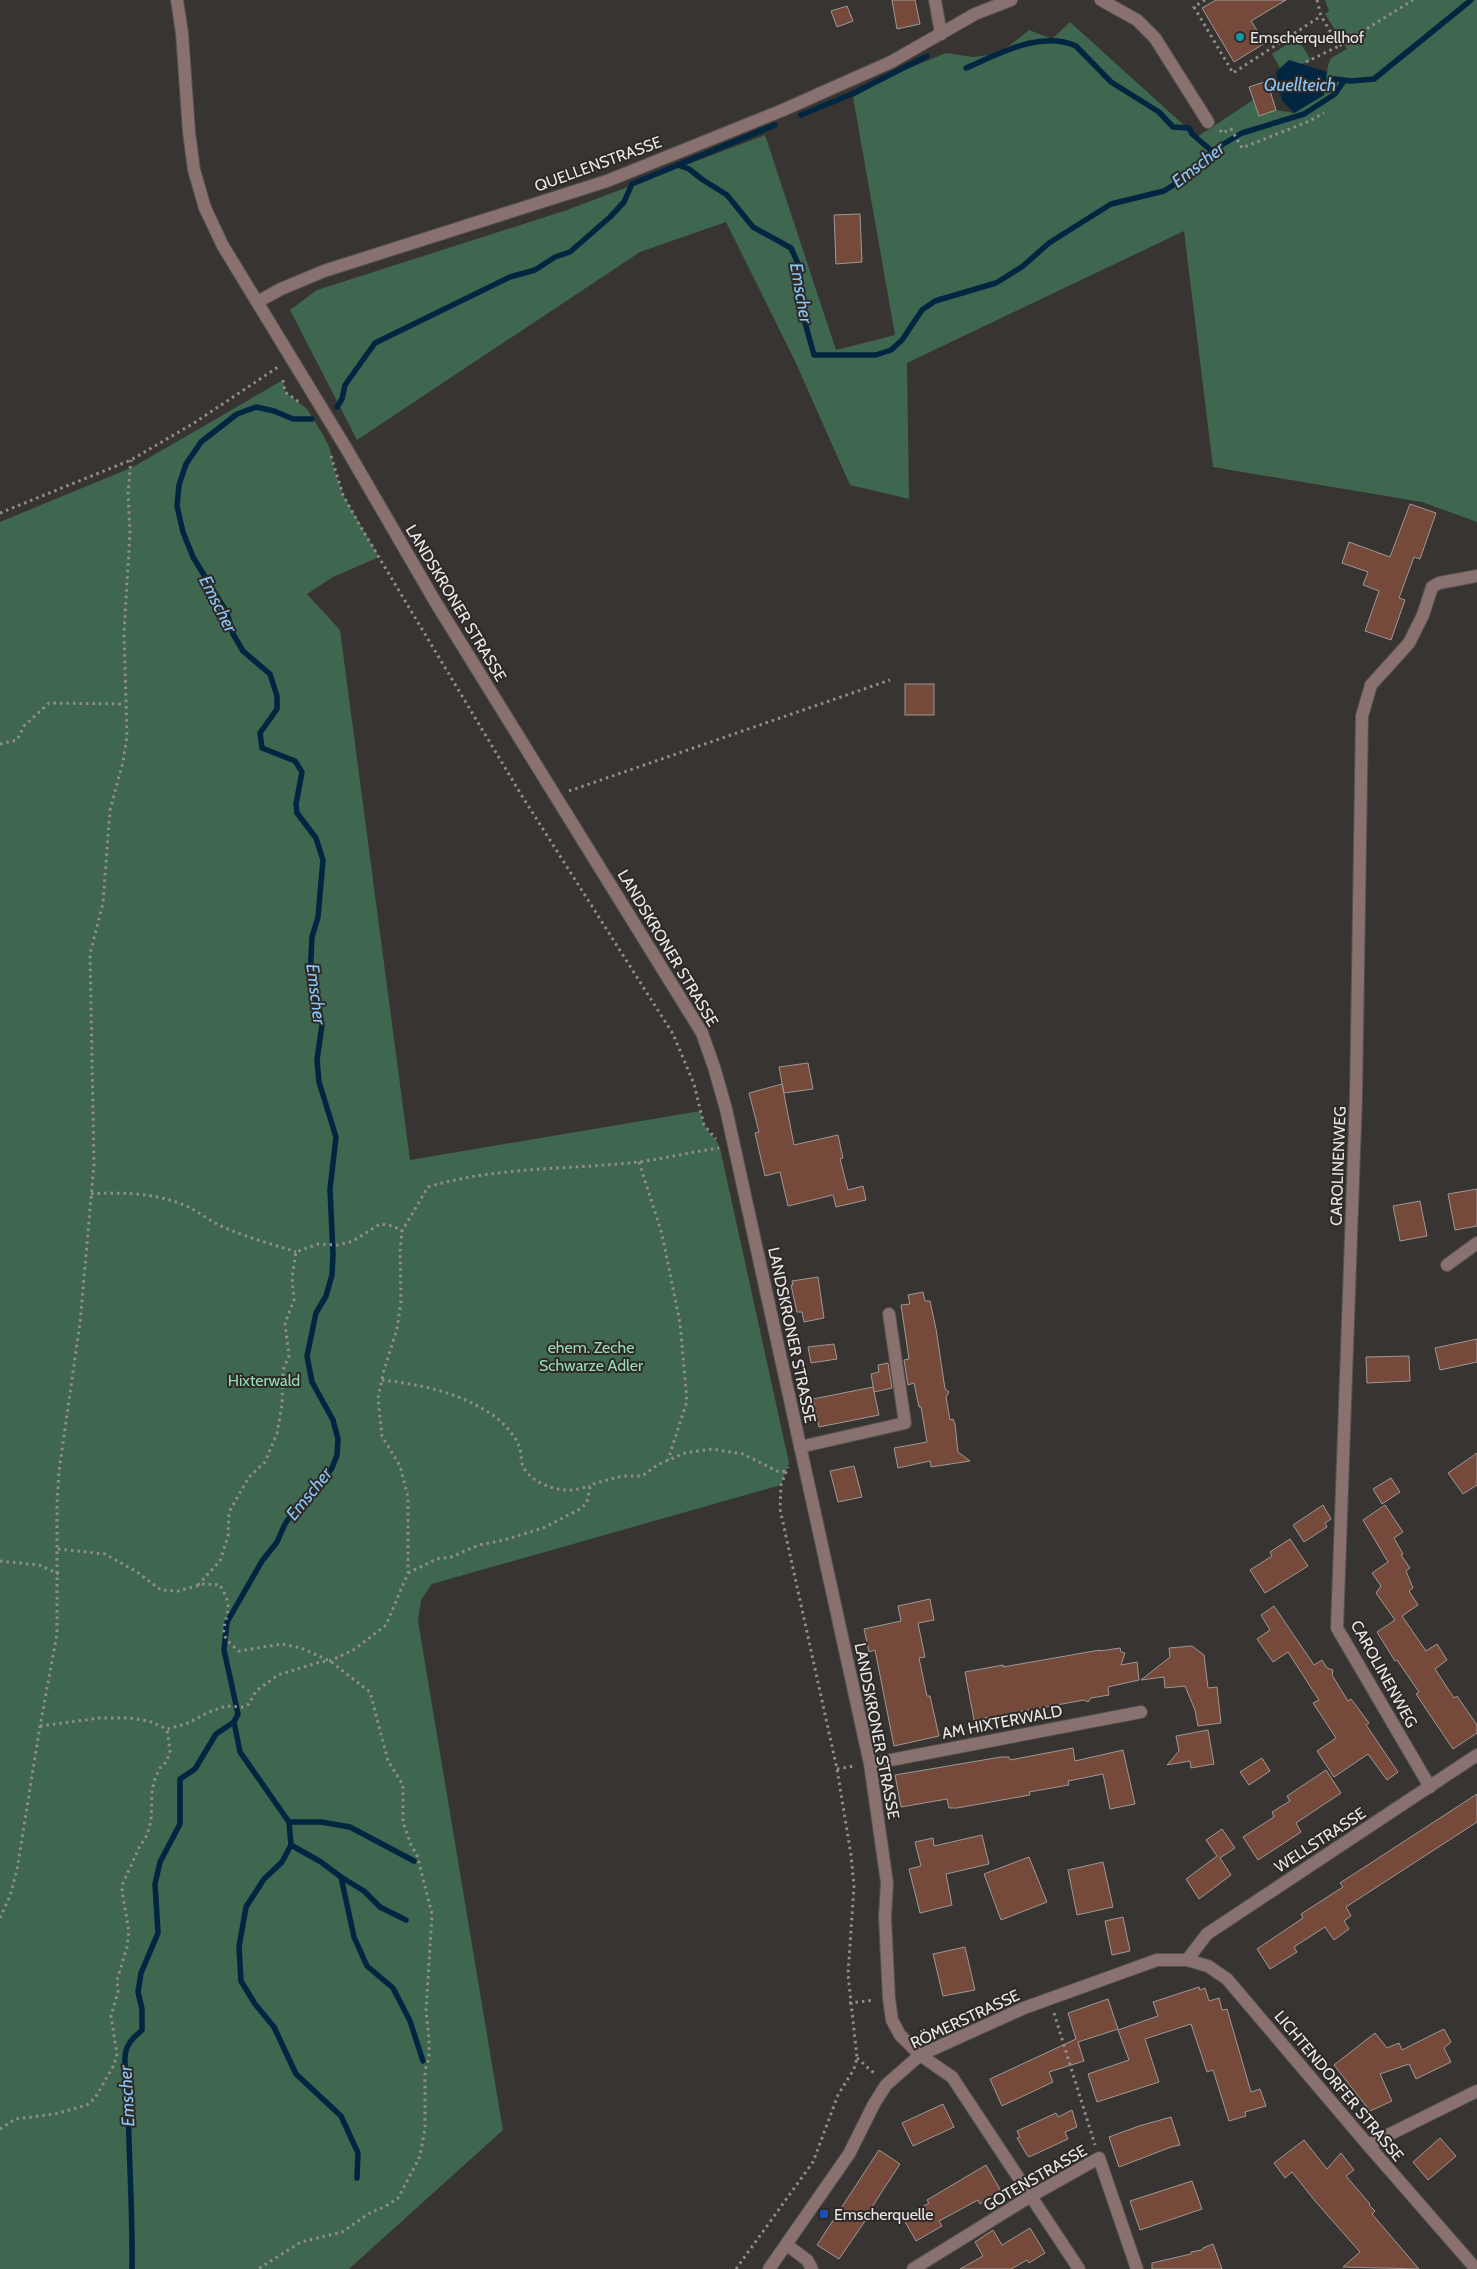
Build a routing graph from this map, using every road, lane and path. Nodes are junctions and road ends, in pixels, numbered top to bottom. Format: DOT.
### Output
graph roads {
  1 [pos="177,0"];
  2 [pos="935,0"];
  3 [pos="1011,0"];
  4 [pos="1101,0"];
  5 [pos="1206,0"];
  6 [pos="1317,0"];
  7 [pos="1412,0"];
  8 [pos="1321,16"];
  9 [pos="941,34"];
  10 [pos="1339,46"];
  11 [pos="1306,62"];
  12 [pos="1324,113"];
  13 [pos="1208,122"];
  14 [pos="1231,129"];
  15 [pos="257,302"];
  16 [pos="290,357"];
  17 [pos="330,449"];
  18 [pos="131,460"];
  19 [pos="0,513"];
  20 [pos="1477,576"];
  21 [pos="890,680"];
  22 [pos="125,704"];
  23 [pos="0,744"];
  24 [pos="554,796"];
  25 [pos="732,1143"];
  26 [pos="720,1148"];
  27 [pos="640,1162"];
  28 [pos="91,1194"];
  29 [pos="402,1231"];
  30 [pos="1477,1243"];
  31 [pos="296,1252"];
  32 [pos="1447,1265"];
  33 [pos="889,1314"];
  34 [pos="382,1380"];
  35 [pos="800,1447"];
  36 [pos="668,1460"];
  37 [pos="789,1463"];
  38 [pos="787,1471"];
  39 [pos="805,1472"];
  40 [pos="590,1486"];
  41 [pos="58,1550"];
  42 [pos="0,1560"];
  43 [pos="408,1573"];
  44 [pos="59,1574"];
  45 [pos="196,1588"];
  46 [pos="330,1661"];
  47 [pos="1141,1712"];
  48 [pos="40,1726"];
  49 [pos="167,1729"];
  50 [pos="1477,1755"];
  51 [pos="870,1764"];
  52 [pos="1430,1787"];
  53 [pos="0,1918"];
  54 [pos="1157,1960"];
  55 [pos="1187,1960"];
  56 [pos="889,1998"];
  57 [pos="1050,1998"];
  58 [pos="850,2003"];
  59 [pos="920,2055"];
  60 [pos="858,2058"];
  61 [pos="886,2085"];
  62 [pos="1477,2091"];
  63 [pos="0,2129"];
  64 [pos="1368,2145"];
  65 [pos="1099,2158"];
  66 [pos="1031,2196"];
  67 [pos="787,2245"];
  68 [pos="258,2269"];
  69 [pos="736,2269"];
  70 [pos="769,2269"];
  71 [pos="812,2269"];
  72 [pos="913,2269"];
  73 [pos="1079,2269"];
  74 [pos="1137,2269"];
  75 [pos="1476,2269"];
  1 -- 15 [label="street, LANDSKRONER STRASSE"];
  2 -- 9 [label="street"];
  3 -- 9 [label="street, QUELLENSTRASSE"];
  4 -- 13 [label="street"];
  5 -- 8 [label="path"];
  6 -- 8 [label="path"];
  7 -- 10 [label="path"];
  8 -- 10 [label="path"];
  9 -- 15 [label="street, QUELLENSTRASSE"];
  10 -- 11 [label="path"];
  12 -- 14 [label="path"];
  15 -- 16 [label="street, LANDSKRONER STRASSE"];
  16 -- 18 [label="path"];
  16 -- 24 [label="street, LANDSKRONER STRASSE"];
  17 -- 26 [label="path"];
  18 -- 19 [label="path"];
  18 -- 22 [label="path"];
  20 -- 52 [label="street, CAROLINENWEG"];
  21 -- 24 [label="path"];
  22 -- 23 [label="path"];
  22 -- 28 [label="path"];
  24 -- 25 [label="street, LANDSKRONER STRASSE"];
  25 -- 26 [label="path"];
  25 -- 35 [label="street, LANDSKRONER STRASSE"];
  26 -- 27 [label="path"];
  27 -- 29 [label="path"];
  27 -- 36 [label="path"];
  28 -- 31 [label="path"];
  28 -- 41 [label="path"];
  29 -- 31 [label="path"];
  29 -- 34 [label="path"];
  30 -- 32 [label="street"];
  31 -- 45 [label="path"];
  33 -- 35 [label="street"];
  34 -- 40 [label="path"];
  34 -- 43 [label="path"];
  35 -- 39 [label="street, LANDSKRONER STRASSE"];
  36 -- 38 [label="path"];
  36 -- 40 [label="path"];
  37 -- 38 [label="path"];
  38 -- 39 [label="path"];
  38 -- 58 [label="path"];
  39 -- 51 [label="street, LANDSKRONER STRASSE"];
  40 -- 43 [label="path"];
  41 -- 44 [label="path"];
  41 -- 45 [label="path"];
  42 -- 44 [label="path"];
  43 -- 46 [label="path"];
  44 -- 48 [label="path"];
  45 -- 46 [label="path"];
  46 -- 49 [label="path"];
  46 -- 68 [label="path"];
  47 -- 51 [label="street, AM HIXTERWALD"];
  48 -- 49 [label="path"];
  48 -- 53 [label="path"];
  49 -- 63 [label="path"];
  50 -- 52 [label="street, WELLSTRASSE"];
  51 -- 56 [label="street, LANDSKRONER STRASSE"];
  52 -- 55 [label="street, WELLSTRASSE"];
  54 -- 55 [label="street, LICHTENDORFER STRASSE"];
  54 -- 57 [label="street, RÖMERSTRASSE"];
  55 -- 64 [label="street, LICHTENDORFER STRASSE"];
  56 -- 58 [label="path"];
  56 -- 59 [label="street, LANDSKRONER STRASSE"];
  57 -- 59 [label="street, RÖMERSTRASSE"];
  57 -- 65 [label="path"];
  58 -- 60 [label="path"];
  59 -- 61 [label="street, RÖMERSTRASSE"];
  59 -- 66 [label="street, LANDSKRONER STRASSE"];
  60 -- 61 [label="path"];
  60 -- 69 [label="path"];
  61 -- 67 [label="street, RÖMERSTRASSE"];
  62 -- 64 [label="street"];
  64 -- 75 [label="street, LICHTENDORFER STRASSE"];
  65 -- 66 [label="street, GOTENSTRASSE"];
  65 -- 74 [label="street, GOTENSTRASSE"];
  66 -- 72 [label="street, GOTENSTRASSE"];
  66 -- 73 [label="street, LANDSKRONER STRASSE"];
  67 -- 70 [label="street, RÖMERSTRASSE"];
  67 -- 71 [label="street"];
}
